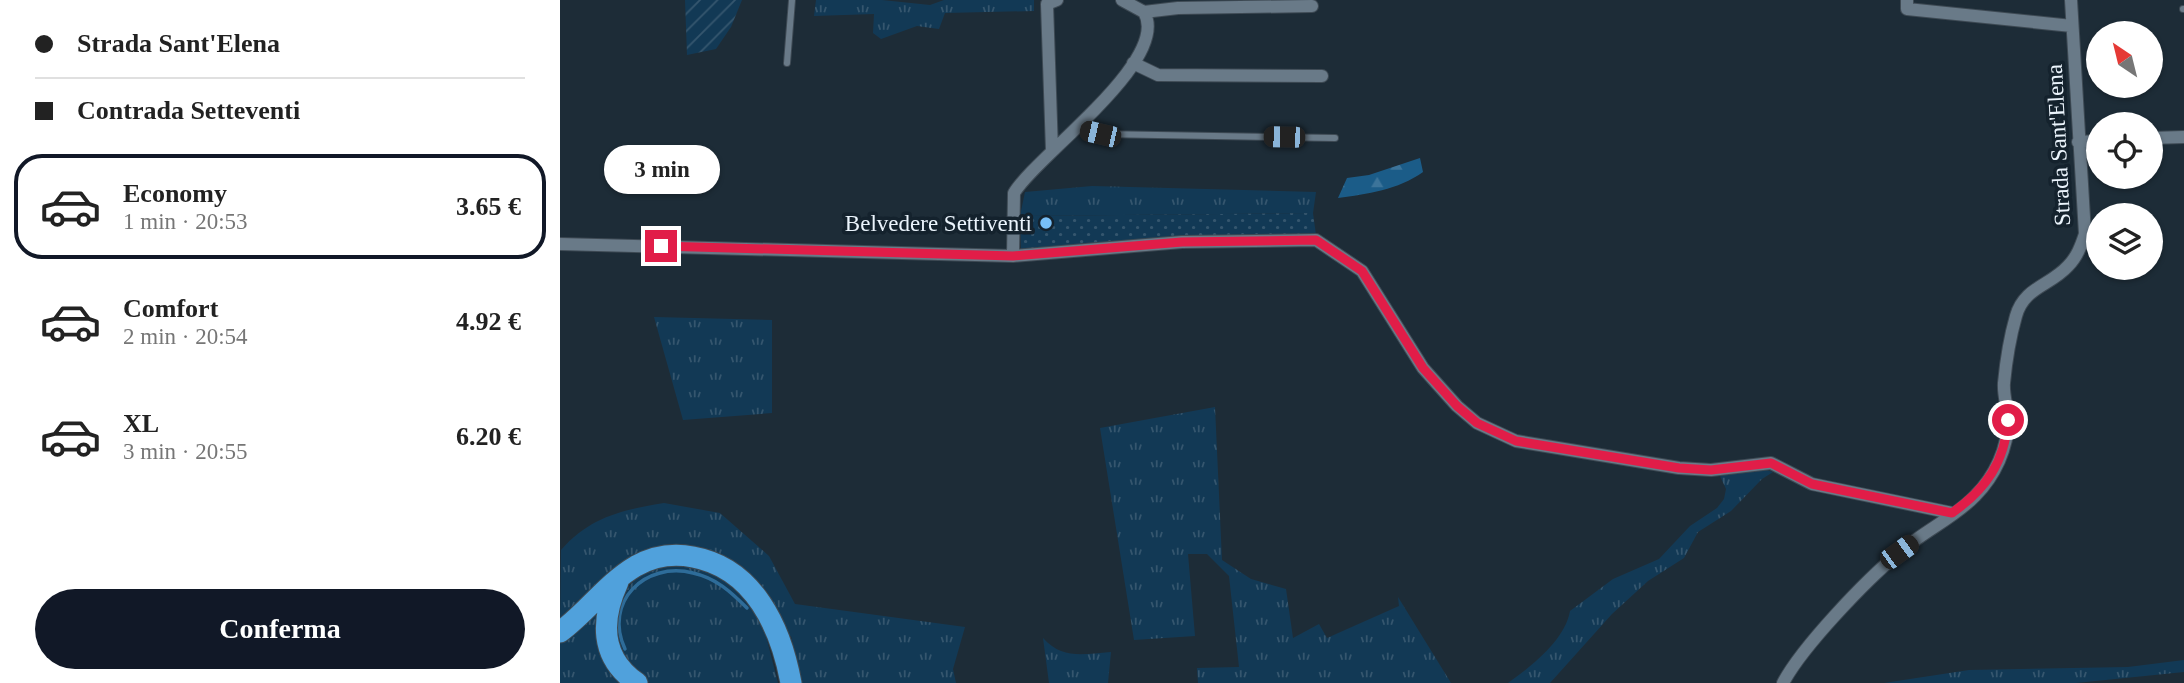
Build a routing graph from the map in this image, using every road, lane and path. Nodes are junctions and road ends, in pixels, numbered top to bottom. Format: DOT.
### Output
graph roads {
  1 [pos="792,0"];
  2 [pos="1057,0"];
  3 [pos="1122,0"];
  4 [pos="1908,0"];
  5 [pos="2071,0"];
  6 [pos="1312,6"];
  7 [pos="1144,12"];
  8 [pos="2072,26"];
  9 [pos="788,63"];
  10 [pos="1133,63"];
  11 [pos="1322,76"];
  12 [pos="1076,128"];
  13 [pos="2184,137"];
  14 [pos="1335,138"];
  15 [pos="2163,138"];
  16 [pos="2078,142"];
  17 [pos="2086,142"];
  18 [pos="1052,152"];
  19 [pos="560,244"];
  20 [pos="1013,256"];
  21 [pos="1952,513"];
  22 [pos="619,580"];
  23 [pos="560,632"];
  24 [pos="637,683"];
  25 [pos="791,683"];
  26 [pos="1783,683"];
  1 -- 9 [label="lane"];
  2 -- 18 [label="street"];
  3 -- 7 [label="street"];
  4 -- 8 [label="street"];
  5 -- 8 [label="street, Strada Sant'Elena"];
  6 -- 7 [label="street"];
  7 -- 10 [label="street"];
  8 -- 16 [label="street, Strada Sant'Elena"];
  10 -- 11 [label="street"];
  10 -- 12 [label="street"];
  12 -- 14 [label="lane"];
  12 -- 18 [label="street"];
  13 -- 15 [label="street"];
  16 -- 17 [label="street"];
  16 -- 21 [label="street, Strada Sant'Elena"];
  18 -- 20 [label="street"];
  19 -- 20 [label="street"];
  20 -- 21 [label="street"];
  21 -- 26 [label="street, Strada Sant'Elena"];
  22 -- 23 [label="highway"];
  22 -- 24 [label="highway"];
  22 -- 25 [label="highway"];
}
